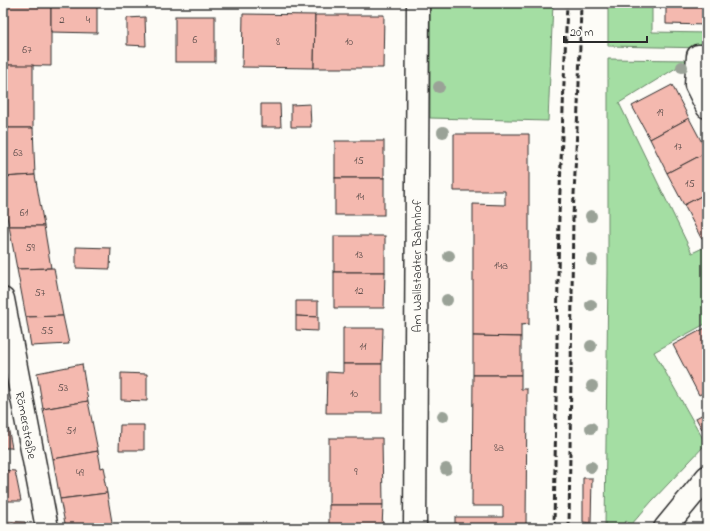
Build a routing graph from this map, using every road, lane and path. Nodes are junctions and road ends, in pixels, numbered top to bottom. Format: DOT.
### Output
graph roads {
  1 [pos="418,3"];
  2 [pos="707,56"];
  3 [pos="707,108"];
  4 [pos="3,298"];
  5 [pos="707,477"];
  6 [pos="46,528"];
  7 [pos="415,528"];
  8 [pos="665,528"];
  1 -- 7 [label="street, Am Wallstadter Bahnhof"];
  2 -- 3 [label="street"];
  4 -- 6 [label="street, Römerstraße"];
  5 -- 8 [label="street"];
}
